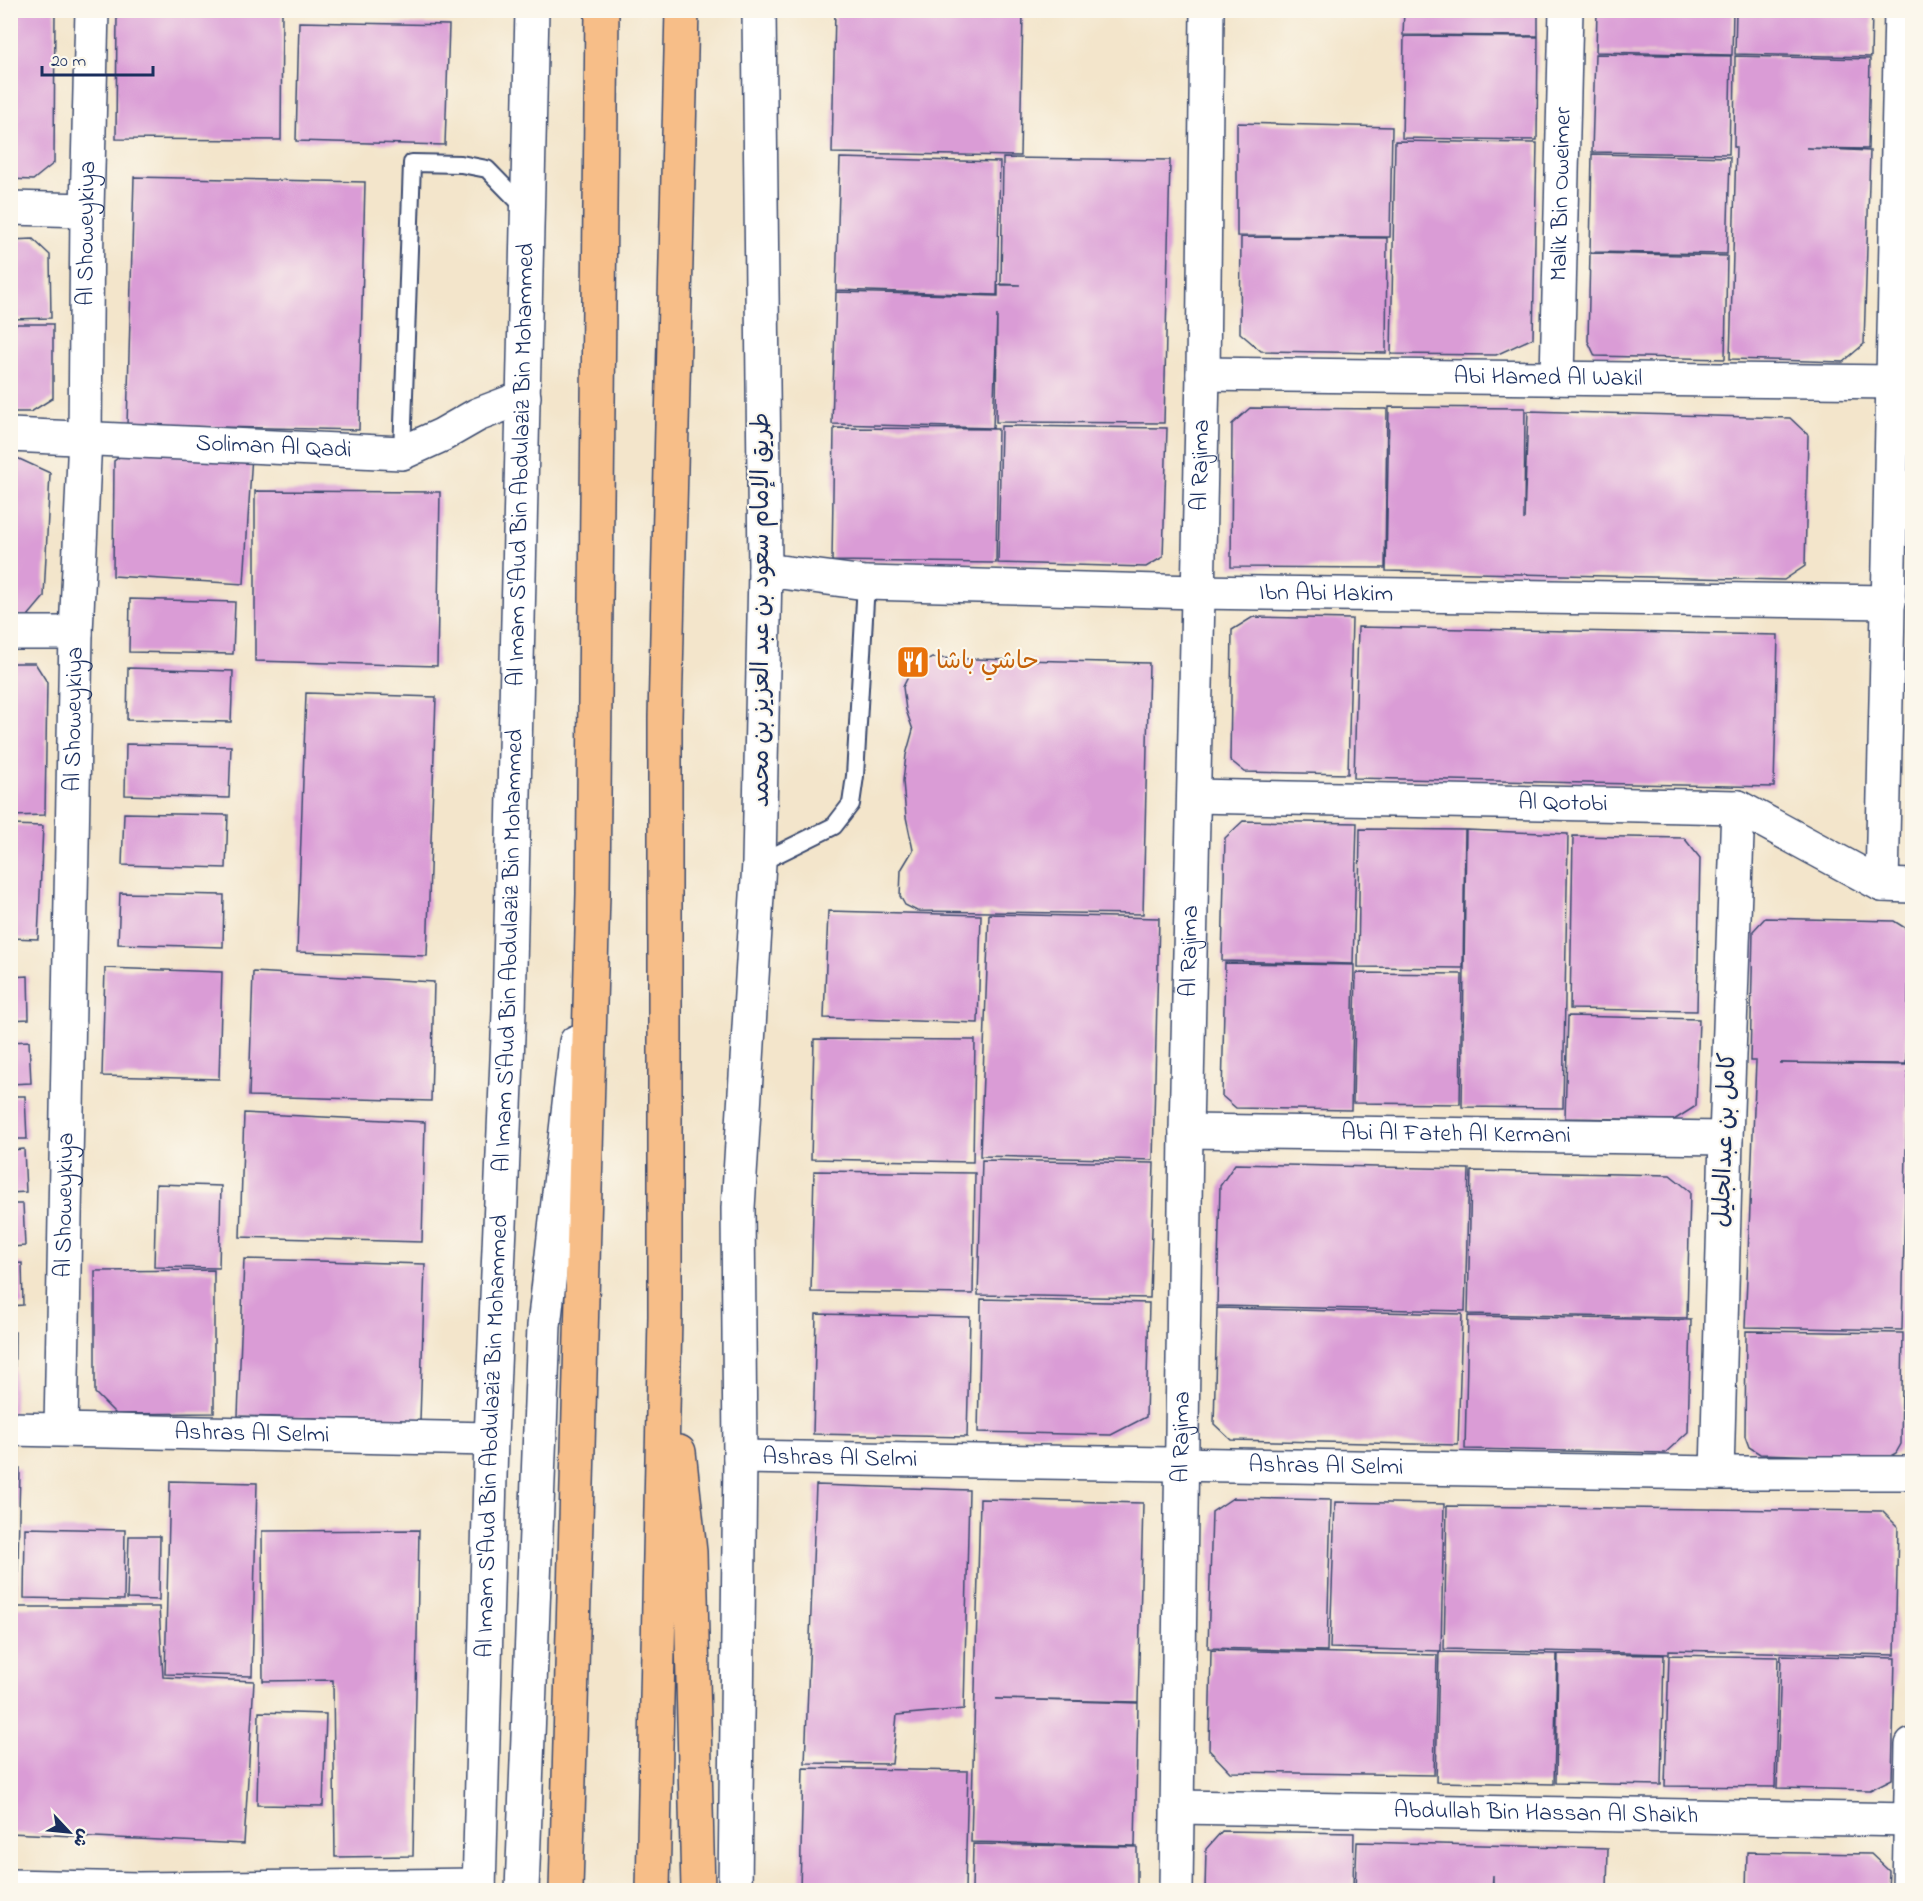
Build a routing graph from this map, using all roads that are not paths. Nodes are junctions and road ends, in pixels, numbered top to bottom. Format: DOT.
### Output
graph roads {
  1 [pos="92,10"];
  2 [pos="532,10"];
  3 [pos="602,10"];
  4 [pos="682,10"];
  5 [pos="759,10"];
  6 [pos="1207,10"];
  7 [pos="1566,10"];
  8 [pos="1901,10"];
  9 [pos="10,208"];
  10 [pos="87,210"];
  11 [pos="528,210"];
  12 [pos="1203,374"];
  13 [pos="1557,377"];
  14 [pos="1893,382"];
  15 [pos="524,397"];
  16 [pos="10,435"];
  17 [pos="85,437"];
  18 [pos="402,453"];
  19 [pos="765,570"];
  20 [pos="866,583"];
  21 [pos="1197,592"];
  22 [pos="1888,602"];
  23 [pos="10,633"];
  24 [pos="76,633"];
  25 [pos="1900,689"];
  26 [pos="1194,796"];
  27 [pos="1738,807"];
  28 [pos="759,863"];
  29 [pos="1897,886"];
  30 [pos="593,894"];
  31 [pos="1186,1131"];
  32 [pos="1726,1138"];
  33 [pos="665,1316"];
  34 [pos="10,1429"];
  35 [pos="61,1429"];
  36 [pos="491,1439"];
  37 [pos="740,1458"];
  38 [pos="1182,1464"];
  39 [pos="1717,1473"];
  40 [pos="1912,1473"];
  41 [pos="1912,1745"];
  42 [pos="1178,1807"];
  43 [pos="1912,1820"];
  44 [pos="10,1886"];
  45 [pos="479,1888"];
  46 [pos="49,1889"];
  47 [pos="522,1890"];
  48 [pos="566,1890"];
  49 [pos="653,1890"];
  50 [pos="698,1890"];
  51 [pos="735,1890"];
  52 [pos="1176,1890"];
  53 [pos="1910,1890"];
  1 -- 10 [label="street, Al Showeykiya"];
  2 -- 11 [label="street, Al Imam S'Aud Bin Abdulaziz Bin Mohammed"];
  3 -- 30 [label="main road"];
  4 -- 33 [label="main road"];
  5 -- 19 [label="street, طريق الإمام سعود بن عبد العزيز بن محمد"];
  6 -- 12 [label="street, Al Rajima"];
  7 -- 13 [label="street, Malik Bin Oweimer"];
  8 -- 14 [label="street"];
  9 -- 10 [label="street"];
  10 -- 17 [label="street, Al Showeykiya"];
  11 -- 15 [label="street, Al Imam S'Aud Bin Abdulaziz Bin Mohammed"];
  11 -- 18 [label="lane"];
  12 -- 13 [label="street, Abi Hamed Al Wakil"];
  12 -- 21 [label="street, Al Rajima"];
  13 -- 14 [label="street, Abi Hamed Al Wakil"];
  14 -- 22 [label="street"];
  15 -- 18 [label="street, Soliman Al Qadi"];
  15 -- 36 [label="street, Al Imam S'Aud Bin Abdulaziz Bin Mohammed"];
  16 -- 17 [label="street, Soliman Al Qadi"];
  17 -- 18 [label="street, Soliman Al Qadi"];
  17 -- 24 [label="street, Al Showeykiya"];
  19 -- 20 [label="street, Ibn Abi Hakim"];
  19 -- 28 [label="street, طريق الإمام سعود بن عبد العزيز بن محمد"];
  20 -- 21 [label="street, Ibn Abi Hakim"];
  20 -- 28 [label="lane"];
  21 -- 22 [label="street, Ibn Abi Hakim"];
  21 -- 26 [label="street, Al Rajima"];
  22 -- 25 [label="street"];
  23 -- 24 [label="street"];
  24 -- 35 [label="street, Al Showeykiya"];
  25 -- 29 [label="street"];
  26 -- 27 [label="street, Al Qotobi"];
  26 -- 31 [label="street, Al Rajima"];
  27 -- 29 [label="street, Al Qotobi"];
  27 -- 32 [label="street, كامل بن عبدالجليل"];
  28 -- 37 [label="street, طريق الإمام سعود بن عبد العزيز بن محمد"];
  30 -- 47 [label="street"];
  30 -- 48 [label="main road"];
  31 -- 32 [label="street, Abi Al Fateh Al Kermani"];
  31 -- 38 [label="street, Al Rajima"];
  32 -- 39 [label="street, كامل بن عبدالجليل"];
  33 -- 49 [label="main road"];
  33 -- 50 [label="main road"];
  34 -- 35 [label="street, Ashras Al Selmi"];
  35 -- 36 [label="street, Ashras Al Selmi"];
  36 -- 45 [label="street, Al Imam S'Aud Bin Abdulaziz Bin Mohammed"];
  37 -- 38 [label="street, Ashras Al Selmi"];
  37 -- 51 [label="street, طريق الإمام سعود بن عبد العزيز بن محمد"];
  38 -- 39 [label="street, Ashras Al Selmi"];
  38 -- 42 [label="street, Al Rajima"];
  39 -- 40 [label="street, Ashras Al Selmi"];
  41 -- 43 [label="street"];
  42 -- 43 [label="street, Abdullah Bin Hassan Al Shaikh"];
  42 -- 52 [label="street, Al Rajima"];
  43 -- 53 [label="street"];
  44 -- 46 [label="street"];
  45 -- 46 [label="street"];
}
